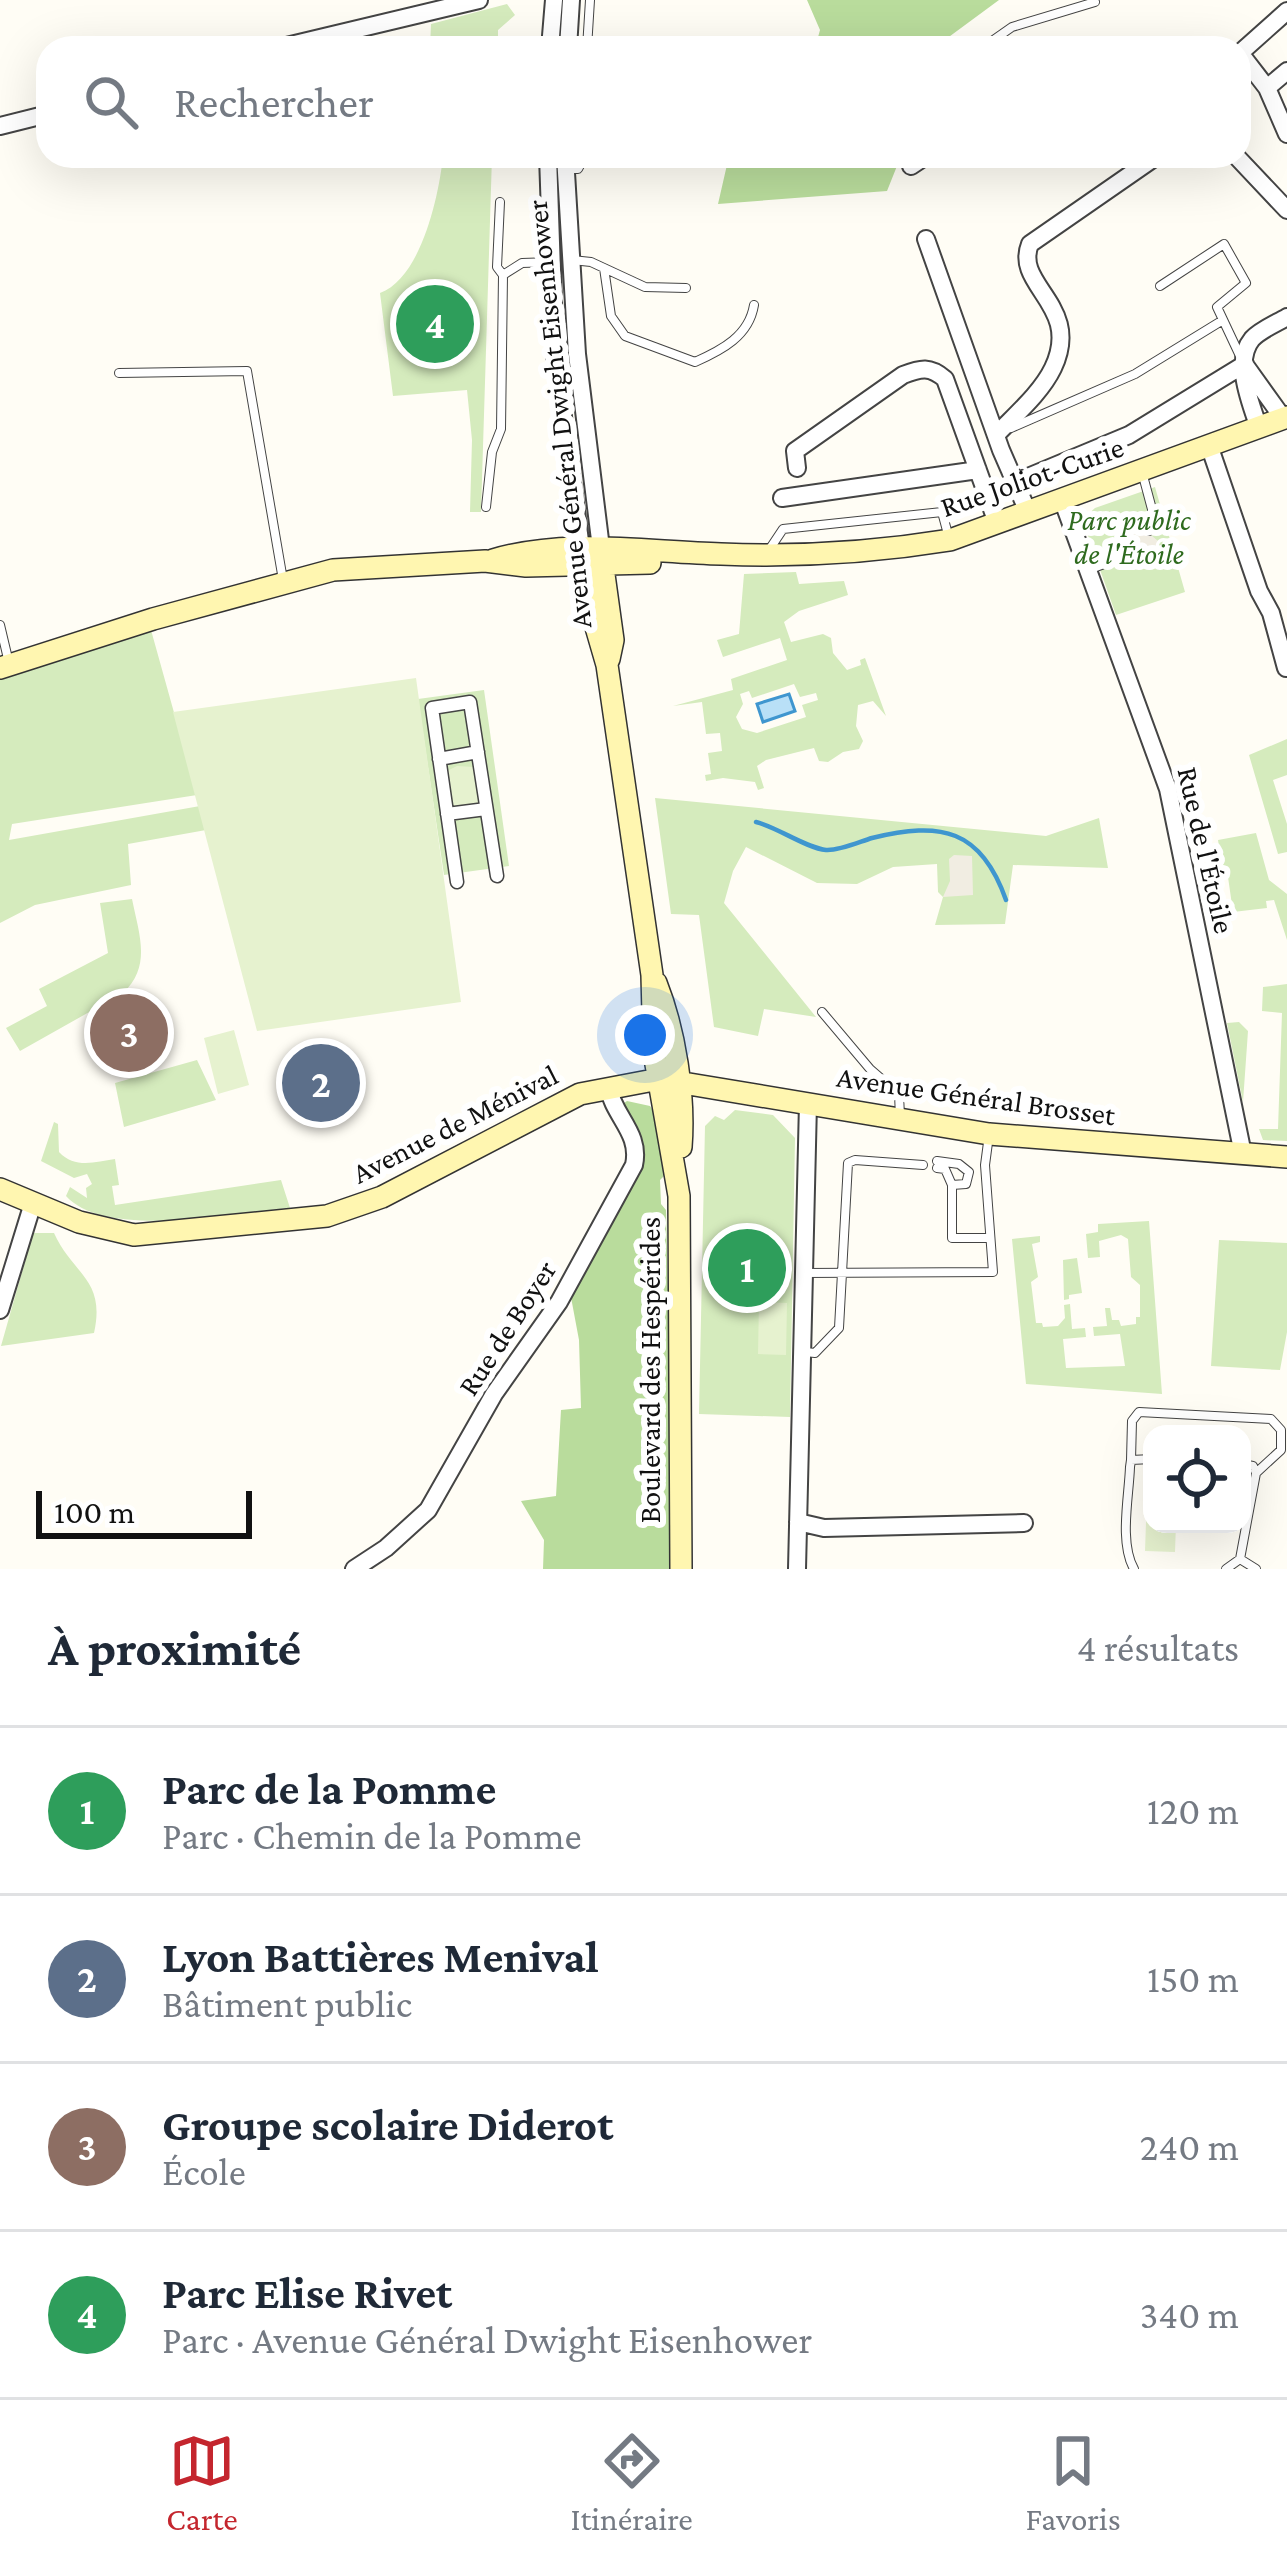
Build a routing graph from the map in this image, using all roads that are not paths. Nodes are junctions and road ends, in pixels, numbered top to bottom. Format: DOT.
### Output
graph roads {
  1 [pos="478,0"];
  2 [pos="554,0"];
  3 [pos="571,0"];
  4 [pos="590,0"];
  5 [pos="1095,2"];
  6 [pos="1287,11"];
  7 [pos="560,21"];
  8 [pos="588,26"];
  9 [pos="328,36"];
  10 [pos="554,36"];
  11 [pos="564,36"];
  12 [pos="588,36"];
  13 [pos="999,36"];
  14 [pos="1251,42"];
  15 [pos="1251,67"];
  16 [pos="1287,71"];
  17 [pos="1267,88"];
  18 [pos="36,117"];
  19 [pos="0,127"];
  20 [pos="1287,134"];
  21 [pos="556,168"];
  22 [pos="557,168"];
  23 [pos="1140,168"];
  24 [pos="1247,168"];
  25 [pos="500,202"];
  26 [pos="1287,210"];
  27 [pos="926,239"];
  28 [pos="570,260"];
  29 [pos="549,262"];
  30 [pos="604,267"];
  31 [pos="503,275"];
  32 [pos="1160,286"];
  33 [pos="686,288"];
  34 [pos="754,305"];
  35 [pos="1287,317"];
  36 [pos="1223,320"];
  37 [pos="1245,364"];
  38 [pos="119,373"];
  39 [pos="1285,418"];
  40 [pos="1259,428"];
  41 [pos="996,435"];
  42 [pos="1210,446"];
  43 [pos="797,468"];
  44 [pos="978,470"];
  45 [pos="1142,471"];
  46 [pos="1016,482"];
  47 [pos="782,498"];
  48 [pos="1062,500"];
  49 [pos="486,507"];
  50 [pos="1028,512"];
  51 [pos="997,523"];
  52 [pos="1149,531"];
  53 [pos="1127,548"];
  54 [pos="715,554"];
  55 [pos="592,557"];
  56 [pos="642,563"];
  57 [pos="1087,571"];
  58 [pos="283,581"];
  59 [pos="610,622"];
  60 [pos="0,625"];
  61 [pos="607,665"];
  62 [pos="5,666"];
  63 [pos="1286,668"];
  64 [pos="478,752"];
  65 [pos="439,759"];
  66 [pos="486,809"];
  67 [pos="447,814"];
  68 [pos="497,876"];
  69 [pos="457,882"];
  70 [pos="822,1012"];
  71 [pos="668,1081"];
  72 [pos="608,1087"];
  73 [pos="740,1094"];
  74 [pos="808,1103"];
  75 [pos="899,1119"];
  76 [pos="989,1134"];
  77 [pos="682,1141"];
  78 [pos="1243,1154"];
  79 [pos="1287,1157"];
  80 [pos="923,1165"];
  81 [pos="676,1171"];
  82 [pos="952,1183"];
  83 [pos="0,1190"];
  84 [pos="33,1203"];
  85 [pos="990,1238"];
  86 [pos="840,1271"];
  87 [pos="804,1273"];
  88 [pos="0,1310"];
  89 [pos="802,1352"];
  90 [pos="1143,1459"];
  91 [pos="1131,1460"];
  92 [pos="1251,1466"];
  93 [pos="1256,1473"];
  94 [pos="798,1522"];
  95 [pos="1024,1523"];
  96 [pos="1240,1559"];
  97 [pos="354,1569"];
  98 [pos="681,1569"];
  99 [pos="797,1569"];
  100 [pos="1133,1569"];
  101 [pos="1226,1569"];
  102 [pos="1256,1569"];
  1 -- 9 [label="street"];
  2 -- 7 [label="street"];
  3 -- 7 [label="street"];
  4 -- 8 [label="lane"];
  5 -- 13 [label="lane"];
  6 -- 14 [label="street"];
  7 -- 8 [label="lane"];
  7 -- 10 [label="street"];
  7 -- 11 [label="street"];
  8 -- 12 [label="lane"];
  15 -- 17 [label="street"];
  16 -- 17 [label="street"];
  17 -- 20 [label="street"];
  18 -- 19 [label="street"];
  21 -- 29 [label="street, Avenue Général Dwight Eisenhower"];
  22 -- 28 [label="street, Avenue Général Dwight Eisenhower"];
  23 -- 41 [label="street"];
  24 -- 26 [label="street"];
  25 -- 31 [label="lane"];
  27 -- 41 [label="street"];
  28 -- 29 [label="lane"];
  28 -- 30 [label="lane"];
  28 -- 55 [label="street, Avenue Général Dwight Eisenhower"];
  29 -- 31 [label="lane"];
  29 -- 55 [label="street, Avenue Général Dwight Eisenhower"];
  30 -- 33 [label="lane"];
  30 -- 34 [label="lane"];
  31 -- 49 [label="lane"];
  32 -- 36 [label="lane"];
  35 -- 37 [label="street"];
  36 -- 37 [label="lane"];
  36 -- 41 [label="lane"];
  37 -- 39 [label="street"];
  37 -- 40 [label="street"];
  37 -- 46 [label="street"];
  38 -- 58 [label="lane"];
  39 -- 40 [label="main road, Rue Joliot-Curie"];
  40 -- 42 [label="main road, Rue Joliot-Curie"];
  41 -- 46 [label="street"];
  42 -- 45 [label="main road, Rue Joliot-Curie"];
  42 -- 63 [label="street"];
  43 -- 44 [label="street"];
  44 -- 47 [label="street"];
  44 -- 51 [label="street"];
  45 -- 48 [label="main road, Rue Joliot-Curie"];
  45 -- 52 [label="lane"];
  46 -- 50 [label="street"];
  48 -- 50 [label="main road, Rue Joliot-Curie"];
  48 -- 57 [label="street, Rue de l'Étoile"];
  50 -- 51 [label="main road, Rue Joliot-Curie"];
  51 -- 54 [label="main road, Rue Joliot-Curie"];
  53 -- 57 [label="lane"];
  54 -- 55 [label="main road, Rue Joliot-Curie"];
  54 -- 56 [label="main road, Rue Joliot-Curie"];
  55 -- 56 [label="main road, Rue Joliot-Curie"];
  55 -- 58 [label="main road, Rue Joliot-Curie"];
  55 -- 59 [label="main road, Avenue Général Dwight Eisenhower"];
  55 -- 61 [label="main road, Avenue Général Dwight Eisenhower"];
  56 -- 59 [label="main road"];
  57 -- 78 [label="street, Rue de l'Étoile"];
  58 -- 62 [label="main road, Rue Joliot-Curie"];
  59 -- 61 [label="main road, Avenue Général Dwight Eisenhower"];
  60 -- 62 [label="lane"];
  61 -- 71 [label="main road, Avenue Général Dwight Eisenhower"];
  64 -- 65 [label="street"];
  64 -- 65 [label="street"];
  64 -- 66 [label="street"];
  65 -- 67 [label="street"];
  66 -- 67 [label="street"];
  66 -- 68 [label="street"];
  67 -- 69 [label="street"];
  70 -- 75 [label="lane"];
  71 -- 72 [label="main road, Avenue de Ménival"];
  71 -- 73 [label="main road, Avenue Général Brosset"];
  71 -- 77 [label="main road, Boulevard des Hespérides"];
  71 -- 81 [label="main road, Boulevard des Hespérides"];
  72 -- 84 [label="main road, Avenue de Ménival"];
  72 -- 97 [label="street, Rue de Boyer"];
  73 -- 74 [label="main road, Avenue Général Brosset"];
  73 -- 77 [label="main road"];
  74 -- 75 [label="main road, Avenue Général Brosset"];
  74 -- 87 [label="street"];
  75 -- 76 [label="main road, Avenue Général Brosset"];
  76 -- 78 [label="main road, Avenue Général Brosset"];
  76 -- 85 [label="lane"];
  77 -- 81 [label="main road, Boulevard des Hespérides"];
  78 -- 79 [label="main road, Avenue Général Brosset"];
  80 -- 86 [label="lane"];
  81 -- 98 [label="main road, Boulevard des Hespérides"];
  82 -- 82 [label="lane"];
  82 -- 85 [label="lane"];
  83 -- 84 [label="main road, Avenue de Ménival"];
  84 -- 88 [label="street"];
  85 -- 86 [label="lane"];
  86 -- 87 [label="lane"];
  86 -- 89 [label="lane"];
  87 -- 89 [label="street"];
  89 -- 94 [label="street"];
  90 -- 91 [label="lane"];
  91 -- 93 [label="lane"];
  91 -- 100 [label="lane"];
  92 -- 93 [label="lane"];
  93 -- 96 [label="lane"];
  94 -- 95 [label="street"];
  94 -- 99 [label="street"];
  96 -- 101 [label="lane"];
  96 -- 102 [label="lane"];
}
